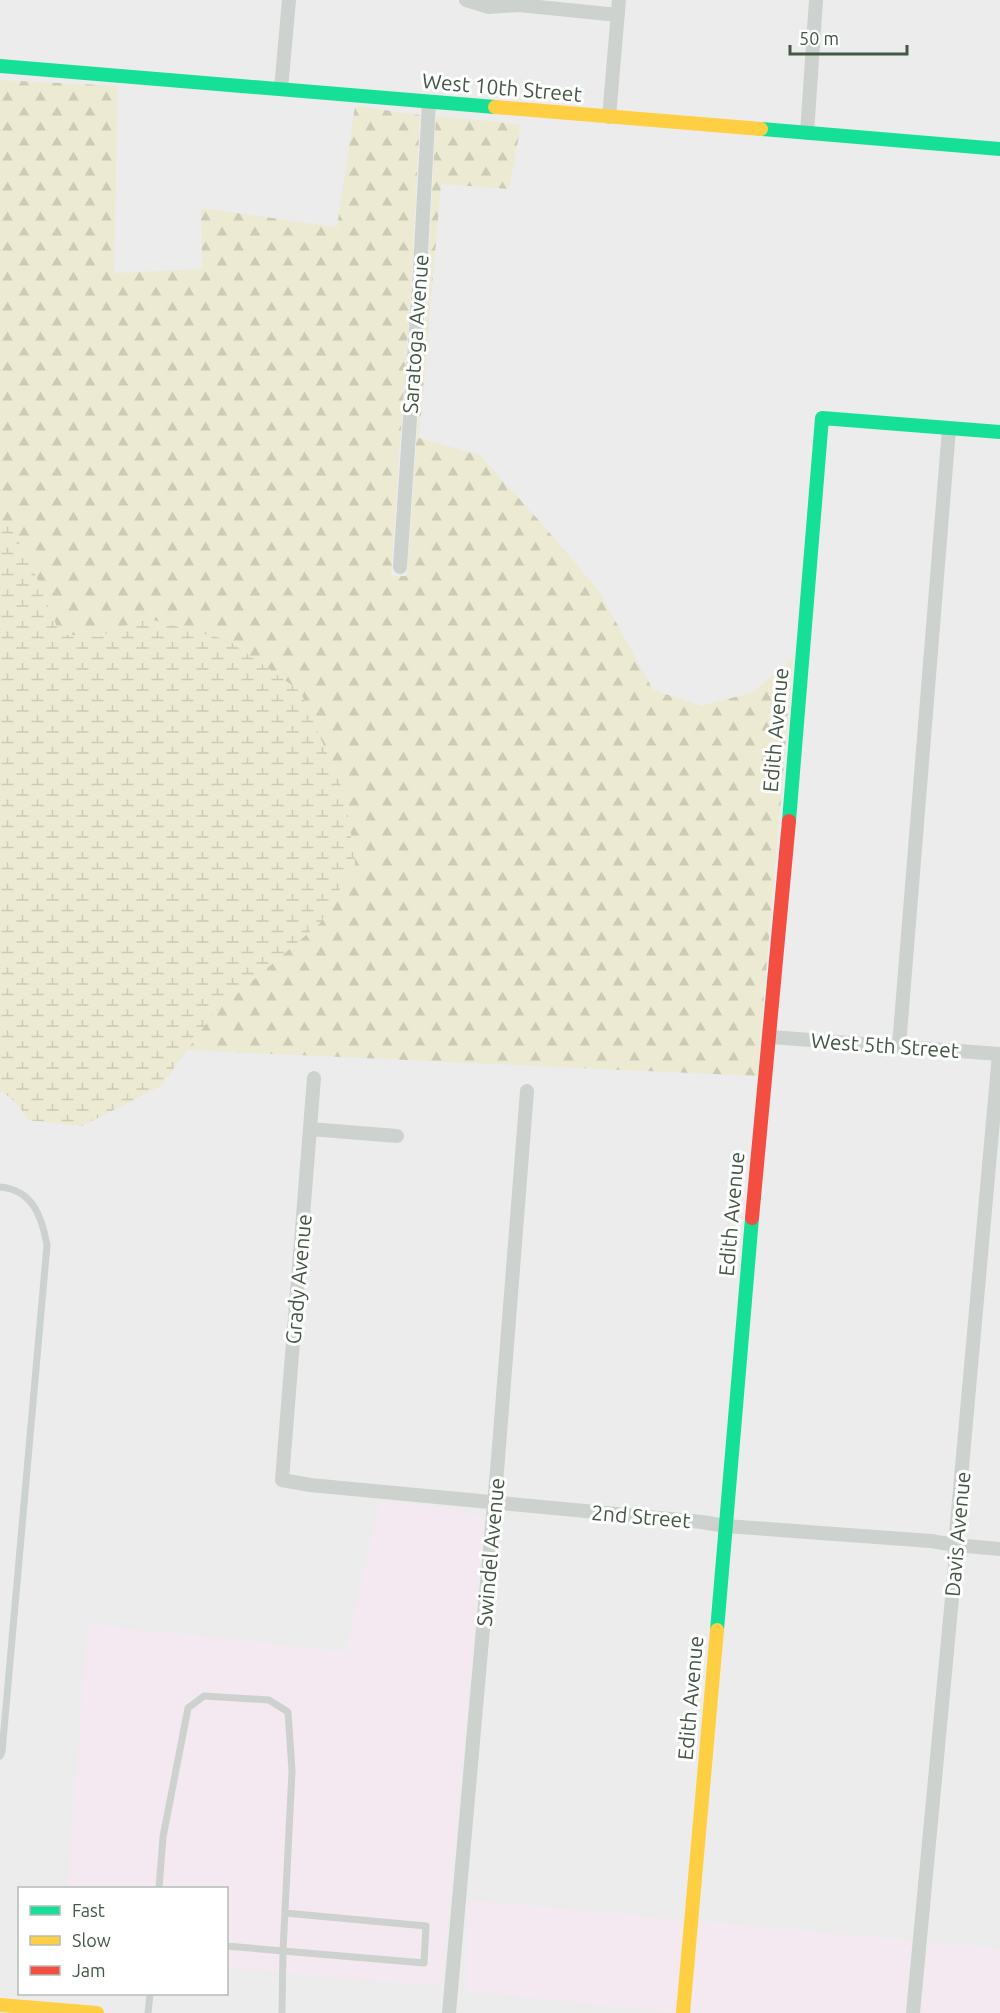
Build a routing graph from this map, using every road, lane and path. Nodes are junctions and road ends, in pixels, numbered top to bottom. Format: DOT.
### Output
graph roads {
  1 [pos="289,0"];
  2 [pos="466,0"];
  3 [pos="619,0"];
  4 [pos="816,0"];
  5 [pos="518,3"];
  6 [pos="618,15"];
  7 [pos="0,66"];
  8 [pos="281,89"];
  9 [pos="429,102"];
  10 [pos="609,117"];
  11 [pos="807,133"];
  12 [pos="1000,149"];
  13 [pos="949,429"];
  14 [pos="1000,432"];
  15 [pos="400,567"];
  16 [pos="770,1037"];
  17 [pos="899,1046"];
  18 [pos="1000,1054"];
  19 [pos="315,1078"];
  20 [pos="527,1091"];
  21 [pos="310,1128"];
  22 [pos="397,1136"];
  23 [pos="0,1187"];
  24 [pos="282,1480"];
  25 [pos="494,1503"];
  26 [pos="726,1526"];
  27 [pos="955,1545"];
  28 [pos="1000,1549"];
  29 [pos="0,1756"];
  30 [pos="159,1887"];
  31 [pos="285,1913"];
  32 [pos="228,1946"];
  33 [pos="282,1951"];
  34 [pos="150,1995"];
  35 [pos="0,2005"];
  36 [pos="97,2013"];
  37 [pos="148,2013"];
  38 [pos="282,2013"];
  39 [pos="449,2013"];
  40 [pos="683,2013"];
  41 [pos="913,2013"];
  1 -- 8 [label="street"];
  2 -- 5 [label="street"];
  3 -- 6 [label="street"];
  4 -- 11 [label="street"];
  5 -- 6 [label="street"];
  6 -- 10 [label="street"];
  7 -- 8 [label="street, West 10th Street"];
  8 -- 9 [label="street, West 10th Street"];
  9 -- 10 [label="street, West 10th Street"];
  9 -- 15 [label="street, Saratoga Avenue"];
  10 -- 11 [label="street, West 10th Street"];
  11 -- 12 [label="street, West 10th Street"];
  13 -- 14 [label="street"];
  13 -- 16 [label="street, Edith Avenue"];
  13 -- 17 [label="street"];
  16 -- 17 [label="street, West 5th Street"];
  16 -- 26 [label="street, Edith Avenue"];
  17 -- 18 [label="street, West 5th Street"];
  18 -- 27 [label="street, Davis Avenue"];
  19 -- 21 [label="street, Grady Avenue"];
  20 -- 25 [label="street, Swindel Avenue"];
  21 -- 22 [label="street"];
  21 -- 24 [label="street, Grady Avenue"];
  23 -- 29 [label="lane"];
  24 -- 25 [label="street, 2nd Street"];
  25 -- 26 [label="street, 2nd Street"];
  25 -- 39 [label="street, Swindel Avenue"];
  26 -- 27 [label="street, 2nd Street"];
  26 -- 40 [label="street, Edith Avenue"];
  27 -- 28 [label="street, 2nd Street"];
  27 -- 41 [label="street, Davis Avenue"];
  30 -- 31 [label="lane"];
  31 -- 33 [label="lane"];
  31 -- 33 [label="lane"];
  32 -- 33 [label="lane"];
  33 -- 38 [label="lane"];
  34 -- 37 [label="lane"];
  35 -- 36 [label="street"];
}
